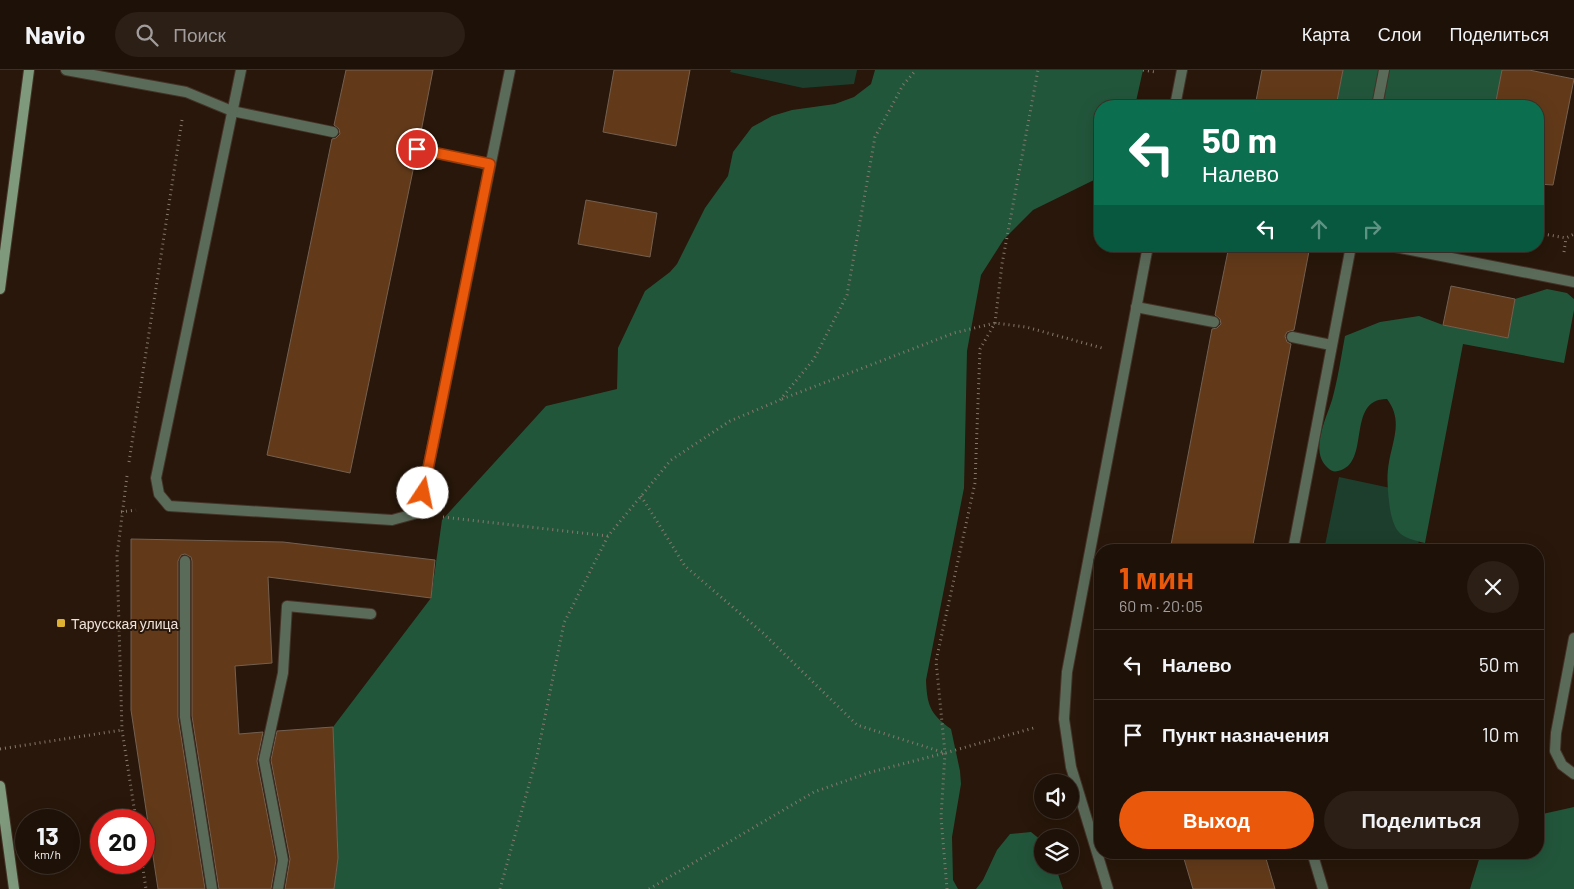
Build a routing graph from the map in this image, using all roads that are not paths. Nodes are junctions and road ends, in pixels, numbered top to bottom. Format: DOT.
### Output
graph roads {
  1 [pos="29,70"];
  2 [pos="66,70"];
  3 [pos="241,70"];
  4 [pos="510,70"];
  5 [pos="1182,70"];
  6 [pos="1384,70"];
  7 [pos="1176,100"];
  8 [pos="1378,100"];
  9 [pos="232,111"];
  10 [pos="333,132"];
  11 [pos="417,149"];
  12 [pos="490,164"];
  13 [pos="1147,252"];
  14 [pos="1350,252"];
  15 [pos="1421,252"];
  16 [pos="1574,282"];
  17 [pos="0,289"];
  18 [pos="1136,307"];
  19 [pos="1214,322"];
  20 [pos="1292,337"];
  21 [pos="1332,345"];
  22 [pos="1293,544"];
  23 [pos="185,562"];
  24 [pos="371,614"];
  25 [pos="1574,638"];
  26 [pos="1574,774"];
  27 [pos="0,786"];
  28 [pos="1094,843"];
  29 [pos="1099,859"];
  30 [pos="1314,859"];
  31 [pos="14,889"];
  32 [pos="212,889"];
  33 [pos="278,889"];
  34 [pos="1108,889"];
  35 [pos="1323,889"];
  1 -- 17 [label="main road"];
  2 -- 9 [label="lane"];
  3 -- 9 [label="lane"];
  4 -- 12 [label="lane"];
  5 -- 7 [label="lane"];
  6 -- 8 [label="lane"];
  9 -- 10 [label="lane"];
  9 -- 12 [label="lane"];
  11 -- 12 [label="lane"];
  13 -- 18 [label="lane"];
  14 -- 21 [label="lane"];
  15 -- 16 [label="lane"];
  18 -- 19 [label="lane"];
  18 -- 28 [label="lane"];
  20 -- 21 [label="lane"];
  21 -- 22 [label="lane"];
  23 -- 32 [label="lane"];
  24 -- 33 [label="lane"];
  25 -- 26 [label="lane"];
  27 -- 31 [label="main road"];
  29 -- 34 [label="lane"];
  30 -- 35 [label="lane"];
}
